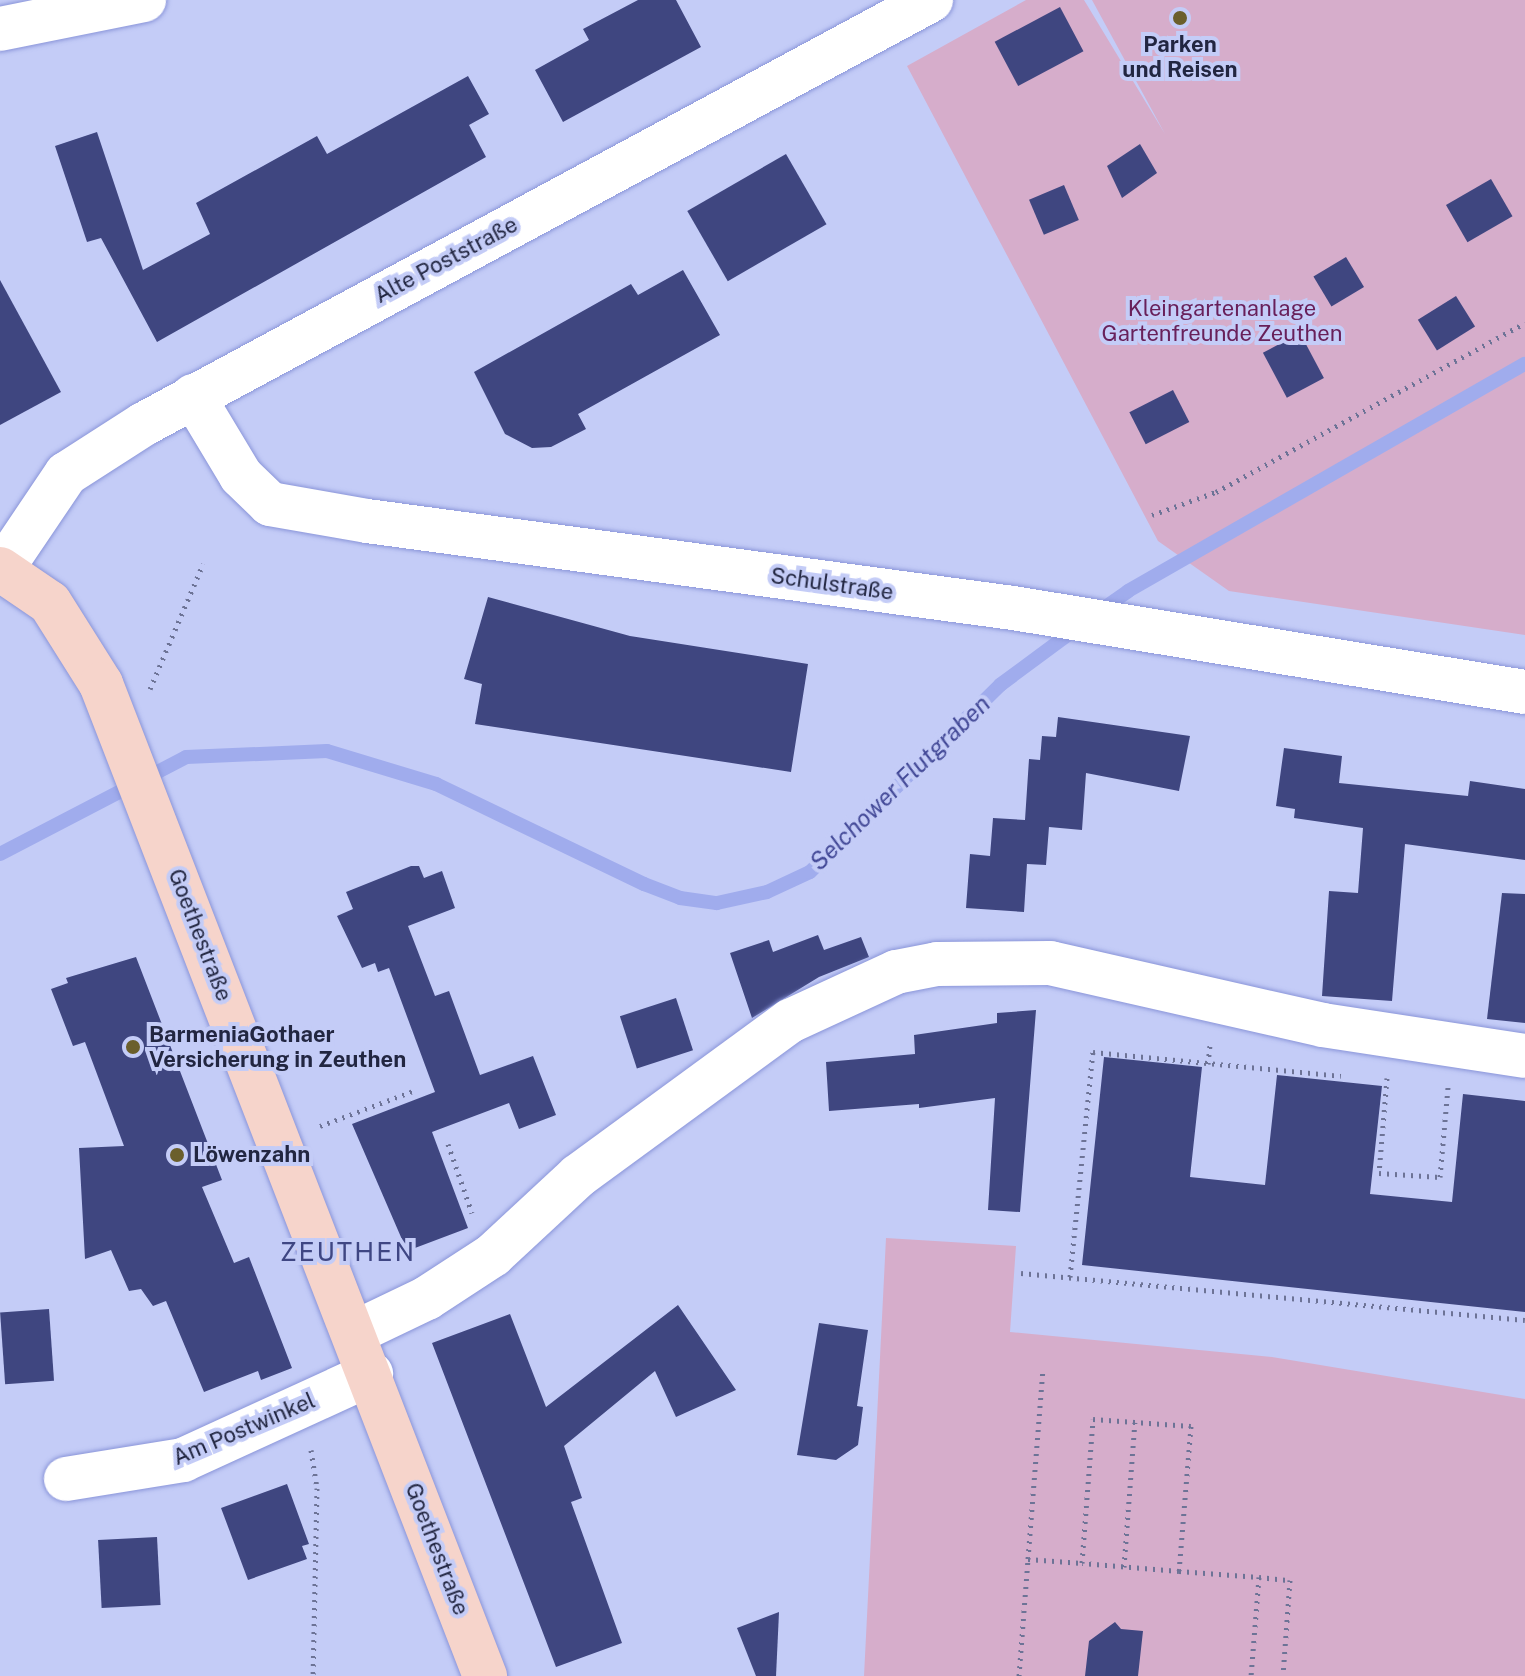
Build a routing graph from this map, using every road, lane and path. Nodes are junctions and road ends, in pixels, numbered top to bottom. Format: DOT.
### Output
graph roads {
  1 [pos="144,0"];
  2 [pos="931,0"];
  3 [pos="0,29"];
  4 [pos="1525,323"];
  5 [pos="193,396"];
  6 [pos="1152,515"];
  7 [pos="203,564"];
  8 [pos="1,569"];
  9 [pos="1525,692"];
  10 [pos="145,701"];
  11 [pos="1525,1056"];
  12 [pos="1357,1078"];
  13 [pos="1372,1079"];
  14 [pos="1387,1081"];
  15 [pos="1402,1082"];
  16 [pos="1433,1085"];
  17 [pos="1448,1086"];
  18 [pos="1463,1088"];
  19 [pos="416,1090"];
  20 [pos="312,1130"];
  21 [pos="448,1144"];
  22 [pos="477,1227"];
  23 [pos="1021,1273"];
  24 [pos="1070,1277"];
  25 [pos="1525,1320"];
  26 [pos="354,1333"];
  27 [pos="1043,1370"];
  28 [pos="371,1374"];
  29 [pos="293,1410"];
  30 [pos="1135,1422"];
  31 [pos="66,1479"];
  32 [pos="1028,1559"];
  33 [pos="1082,1563"];
  34 [pos="1124,1567"];
  35 [pos="1179,1571"];
  36 [pos="1259,1577"];
  37 [pos="313,1676"];
  38 [pos="485,1676"];
  39 [pos="1019,1676"];
  40 [pos="1251,1676"];
  41 [pos="1283,1676"];
  1 -- 3 [label="street"];
  2 -- 5 [label="street, Alte Poststraße"];
  4 -- 6 [label="path"];
  5 -- 8 [label="street, Alte Poststraße"];
  5 -- 9 [label="street, Schulstraße"];
  7 -- 10 [label="path"];
  8 -- 26 [label="main road, Goethestraße"];
  11 -- 26 [label="street"];
  12 -- 24 [label="path"];
  13 -- 14 [label="path"];
  14 -- 15 [label="path"];
  14 -- 17 [label="path"];
  16 -- 17 [label="path"];
  17 -- 18 [label="path"];
  19 -- 20 [label="path"];
  21 -- 22 [label="path"];
  23 -- 24 [label="path"];
  24 -- 25 [label="path"];
  26 -- 28 [label="main road, Goethestraße"];
  27 -- 32 [label="path"];
  28 -- 29 [label="street, Am Postwinkel"];
  28 -- 38 [label="main road, Goethestraße"];
  29 -- 31 [label="street, Am Postwinkel"];
  29 -- 37 [label="path"];
  30 -- 33 [label="path"];
  30 -- 34 [label="path"];
  30 -- 35 [label="path"];
  32 -- 33 [label="path"];
  32 -- 39 [label="path"];
  33 -- 34 [label="path"];
  34 -- 35 [label="path"];
  35 -- 36 [label="path"];
  36 -- 40 [label="path"];
  36 -- 41 [label="path"];
}
